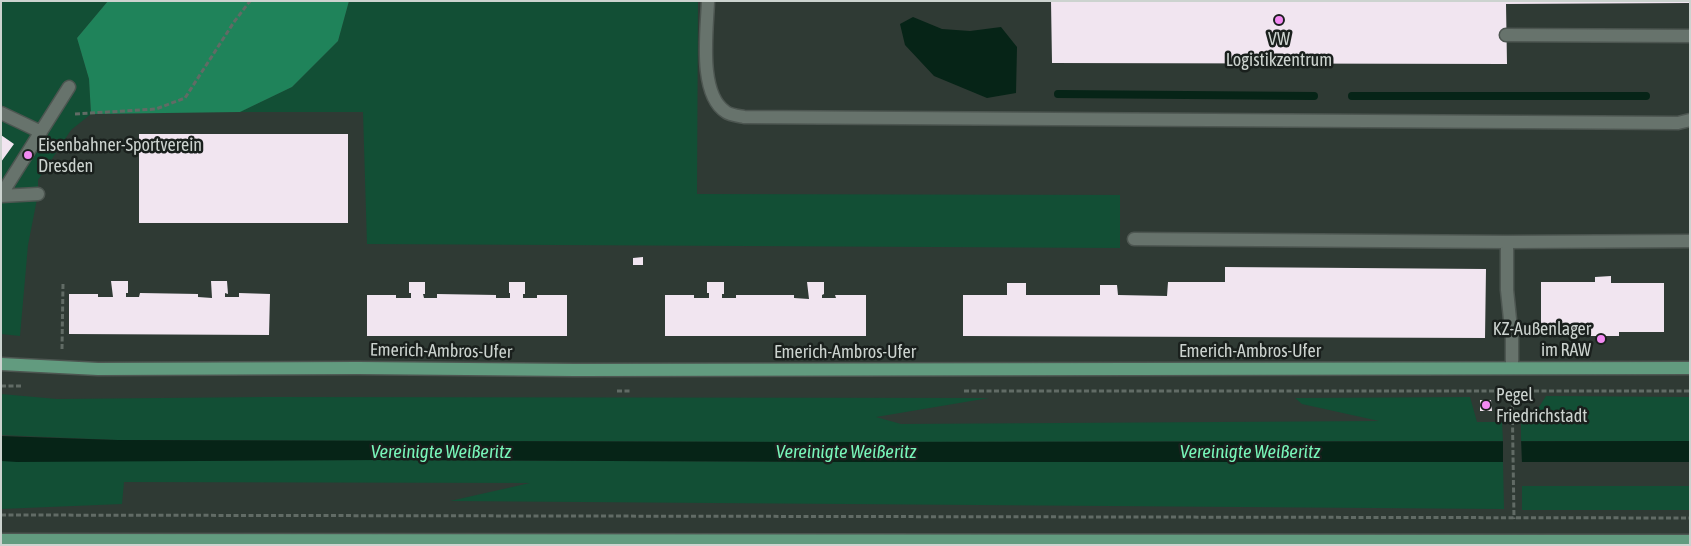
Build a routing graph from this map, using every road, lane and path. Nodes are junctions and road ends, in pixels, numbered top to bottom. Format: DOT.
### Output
graph roads {
  1 [pos="250,1"];
  2 [pos="708,1"];
  3 [pos="1506,35"];
  4 [pos="1690,36"];
  5 [pos="69,87"];
  6 [pos="1,113"];
  7 [pos="52,115"];
  8 [pos="1690,120"];
  9 [pos="41,132"];
  10 [pos="38,194"];
  11 [pos="1,195"];
  12 [pos="1134,239"];
  13 [pos="1690,241"];
  14 [pos="1507,242"];
  15 [pos="63,282"];
  16 [pos="1,364"];
  17 [pos="62,367"];
  18 [pos="1512,367"];
  19 [pos="1690,368"];
  20 [pos="1512,396"];
  21 [pos="1514,514"];
  22 [pos="1,515"];
  23 [pos="1690,518"];
  24 [pos="1,540"];
  25 [pos="1690,541"];
  1 -- 7 [label="path"];
  2 -- 8 [label="lane"];
  3 -- 4 [label="lane"];
  5 -- 7 [label="lane"];
  6 -- 9 [label="lane"];
  7 -- 9 [label="lane"];
  9 -- 11 [label="lane"];
  10 -- 11 [label="lane"];
  12 -- 14 [label="lane"];
  13 -- 14 [label="lane"];
  14 -- 18 [label="lane"];
  15 -- 17 [label="path"];
  16 -- 17 [label="main road, Emerich-Ambros-Ufer"];
  17 -- 18 [label="main road, Emerich-Ambros-Ufer"];
  18 -- 19 [label="main road, Emerich-Ambros-Ufer"];
  20 -- 21 [label="path"];
  22 -- 23 [label="path"];
  24 -- 25 [label="main road"];
}
